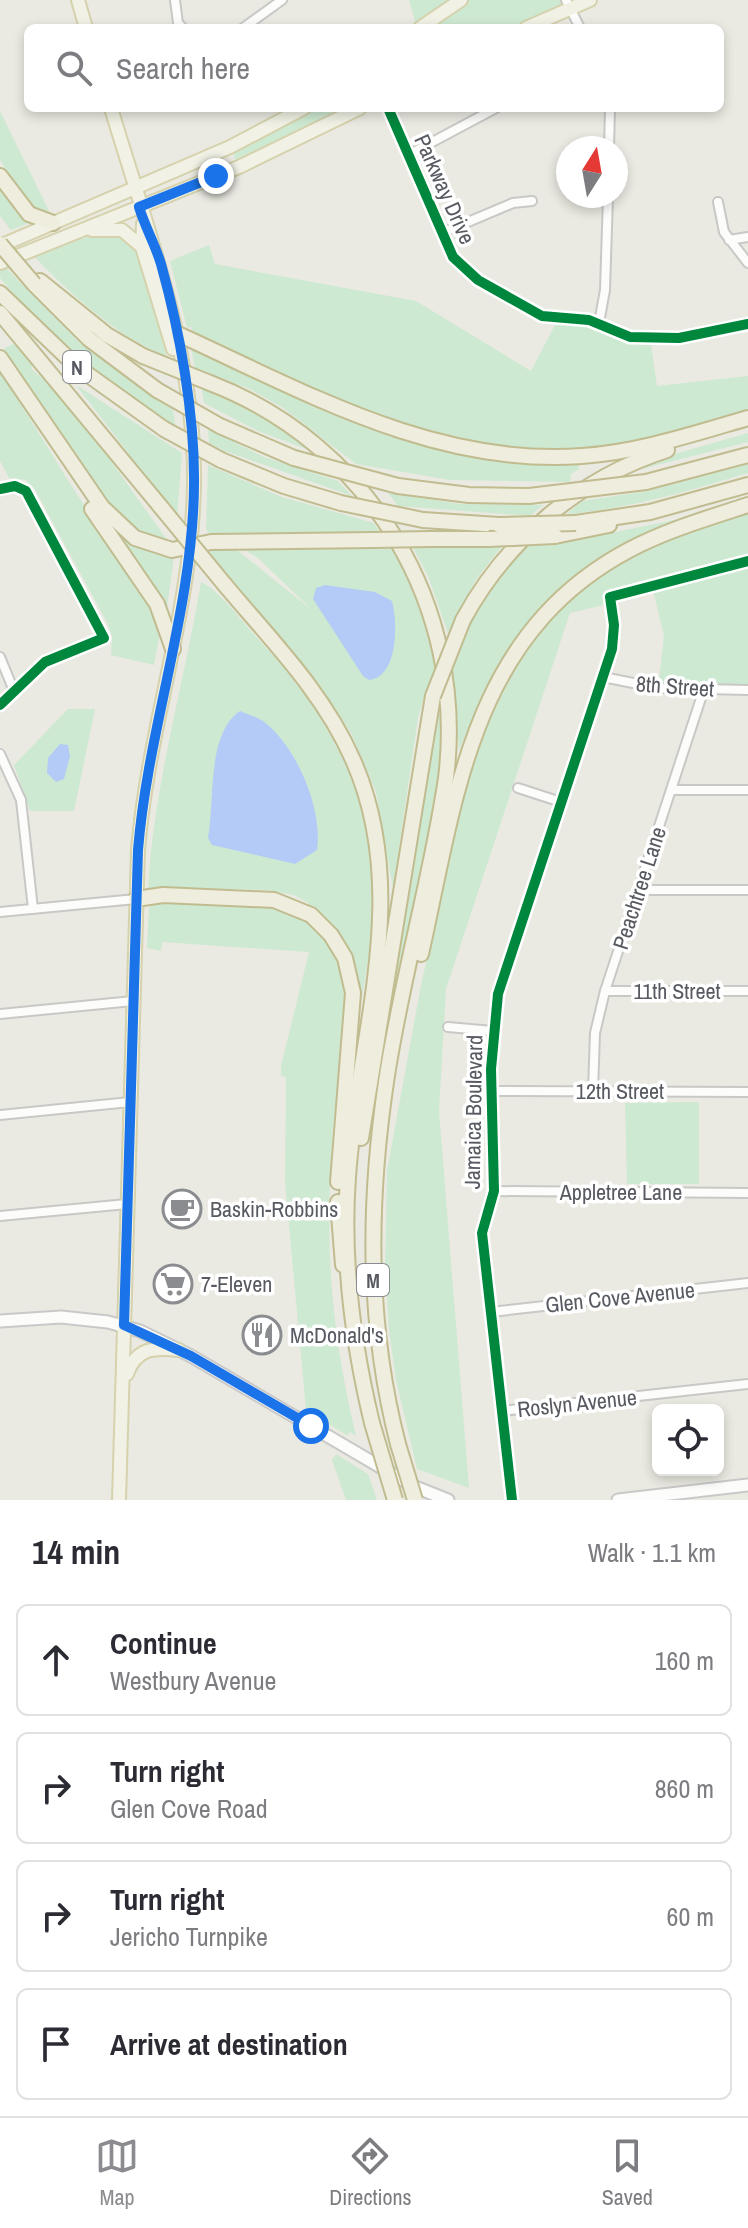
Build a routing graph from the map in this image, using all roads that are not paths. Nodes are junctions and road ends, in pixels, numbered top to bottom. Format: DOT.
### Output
graph roads {
  1 [pos="78,0"];
  2 [pos="175,0"];
  3 [pos="282,0"];
  4 [pos="461,0"];
  5 [pos="590,0"];
  6 [pos="568,4"];
  7 [pos="85,24"];
  8 [pos="179,24"];
  9 [pos="249,24"];
  10 [pos="426,24"];
  11 [pos="533,24"];
  12 [pos="578,24"];
  13 [pos="112,112"];
  14 [pos="296,112"];
  15 [pos="352,112"];
  16 [pos="390,112"];
  17 [pos="489,112"];
  18 [pos="610,112"];
  19 [pos="609,136"];
  20 [pos="408,155"];
  21 [pos="0,176"];
  22 [pos="134,188"];
  23 [pos="532,201"];
  24 [pos="718,202"];
  25 [pos="139,207"];
  26 [pos="608,208"];
  27 [pos="143,221"];
  28 [pos="53,223"];
  29 [pos="77,232"];
  30 [pos="442,233"];
  31 [pos="748,237"];
  32 [pos="729,240"];
  33 [pos="142,247"];
  34 [pos="3,253"];
  35 [pos="748,263"];
  36 [pos="37,282"];
  37 [pos="0,293"];
  38 [pos="0,313"];
  39 [pos="599,323"];
  40 [pos="748,324"];
  41 [pos="178,334"];
  42 [pos="0,358"];
  43 [pos="183,380"];
  44 [pos="748,418"];
  45 [pos="748,427"];
  46 [pos="748,455"];
  47 [pos="68,462"];
  48 [pos="748,485"];
  49 [pos="0,489"];
  50 [pos="748,505"];
  51 [pos="650,512"];
  52 [pos="190,547"];
  53 [pos="748,561"];
  54 [pos="173,649"];
  55 [pos="0,657"];
  56 [pos="603,677"];
  57 [pos="704,689"];
  58 [pos="748,690"];
  59 [pos="14,691"];
  60 [pos="0,705"];
  61 [pos="0,754"];
  62 [pos="518,788"];
  63 [pos="671,790"];
  64 [pos="748,790"];
  65 [pos="561,802"];
  66 [pos="638,890"];
  67 [pos="748,890"];
  68 [pos="136,899"];
  69 [pos="33,909"];
  70 [pos="0,912"];
  71 [pos="605,991"];
  72 [pos="748,991"];
  73 [pos="133,1001"];
  74 [pos="0,1014"];
  75 [pos="448,1027"];
  76 [pos="493,1031"];
  77 [pos="491,1091"];
  78 [pos="593,1091"];
  79 [pos="748,1092"];
  80 [pos="130,1102"];
  81 [pos="383,1114"];
  82 [pos="0,1115"];
  83 [pos="494,1191"];
  84 [pos="748,1193"];
  85 [pos="127,1204"];
  86 [pos="0,1216"];
  87 [pos="349,1243"];
  88 [pos="748,1283"];
  89 [pos="353,1308"];
  90 [pos="491,1312"];
  91 [pos="0,1321"];
  92 [pos="124,1325"];
  93 [pos="179,1350"];
  94 [pos="748,1384"];
  95 [pos="123,1385"];
  96 [pos="502,1411"];
  97 [pos="748,1485"];
  98 [pos="119,1500"];
  99 [pos="395,1500"];
  100 [pos="415,1500"];
  101 [pos="448,1500"];
  102 [pos="512,1500"];
  103 [pos="618,1500"];
  1 -- 7 [label="main road"];
  2 -- 8 [label="street"];
  3 -- 9 [label="street"];
  4 -- 10 [label="main road"];
  5 -- 6 [label="main road"];
  6 -- 11 [label="main road"];
  6 -- 12 [label="street"];
  13 -- 22 [label="main road"];
  14 -- 22 [label="main road"];
  15 -- 25 [label="main road"];
  16 -- 20 [label="street, Parkway Drive"];
  17 -- 20 [label="street"];
  18 -- 19 [label="street"];
  20 -- 30 [label="street, Parkway Drive"];
  21 -- 28 [label="highway"];
  22 -- 25 [label="main road"];
  22 -- 28 [label="main road"];
  23 -- 30 [label="street"];
  24 -- 32 [label="street"];
  25 -- 27 [label="main road"];
  25 -- 29 [label="main road"];
  26 -- 39 [label="street"];
  27 -- 33 [label="main road"];
  27 -- 41 [label="main road"];
  28 -- 34 [label="main road"];
  29 -- 33 [label="main road"];
  29 -- 34 [label="main road"];
  30 -- 39 [label="street, Parkway Drive"];
  31 -- 32 [label="street"];
  32 -- 35 [label="street"];
  33 -- 43 [label="main road"];
  34 -- 36 [label="highway, bridge"];
  36 -- 46 [label="highway, N, bridge"];
  36 -- 81 [label="highway, bridge"];
  37 -- 51 [label="highway, N, bridge"];
  38 -- 87 [label="highway, bridge"];
  39 -- 40 [label="street, Parkway Drive"];
  41 -- 43 [label="main road"];
  41 -- 44 [label="highway"];
  42 -- 47 [label="highway"];
  43 -- 52 [label="main road"];
  45 -- 87 [label="highway, bridge"];
  47 -- 52 [label="highway"];
  47 -- 54 [label="highway"];
  48 -- 51 [label="highway, N"];
  49 -- 59 [label="street"];
  50 -- 81 [label="highway"];
  51 -- 52 [label="highway, bridge"];
  52 -- 54 [label="main road"];
  53 -- 56 [label="street, Jamaica Boulevard"];
  54 -- 68 [label="main road"];
  55 -- 59 [label="street"];
  56 -- 57 [label="street, 8th Street"];
  56 -- 65 [label="street, Jamaica Boulevard"];
  57 -- 58 [label="street, 8th Street"];
  57 -- 63 [label="street, Peachtree Lane"];
  59 -- 60 [label="street"];
  61 -- 69 [label="street"];
  62 -- 65 [label="street"];
  63 -- 64 [label="street"];
  63 -- 66 [label="street, Peachtree Lane"];
  65 -- 76 [label="street, Jamaica Boulevard"];
  66 -- 67 [label="street"];
  66 -- 71 [label="street, Peachtree Lane"];
  68 -- 69 [label="street"];
  68 -- 73 [label="main road"];
  68 -- 89 [label="highway"];
  69 -- 70 [label="street"];
  71 -- 72 [label="street, 11th Street"];
  71 -- 78 [label="street, Peachtree Lane"];
  73 -- 74 [label="street"];
  73 -- 80 [label="main road"];
  75 -- 76 [label="street"];
  76 -- 77 [label="street, Jamaica Boulevard"];
  77 -- 78 [label="street, 12th Street"];
  77 -- 83 [label="street, Jamaica Boulevard"];
  78 -- 79 [label="street, 12th Street"];
  80 -- 82 [label="street"];
  80 -- 85 [label="main road"];
  81 -- 100 [label="highway, M, bridge"];
  83 -- 84 [label="street, Appletree Lane"];
  83 -- 90 [label="street, Jamaica Boulevard"];
  85 -- 86 [label="street"];
  85 -- 92 [label="main road"];
  87 -- 89 [label="highway, M"];
  88 -- 90 [label="street, Glen Cove Avenue"];
  89 -- 99 [label="highway, M, bridge"];
  90 -- 96 [label="street, Jamaica Boulevard"];
  91 -- 92 [label="main road"];
  92 -- 93 [label="main road"];
  92 -- 95 [label="main road"];
  93 -- 95 [label="main road"];
  93 -- 101 [label="main road"];
  94 -- 96 [label="street, Roslyn Avenue"];
  95 -- 98 [label="main road"];
  96 -- 102 [label="street, Jamaica Boulevard"];
  97 -- 103 [label="main road"];
}
